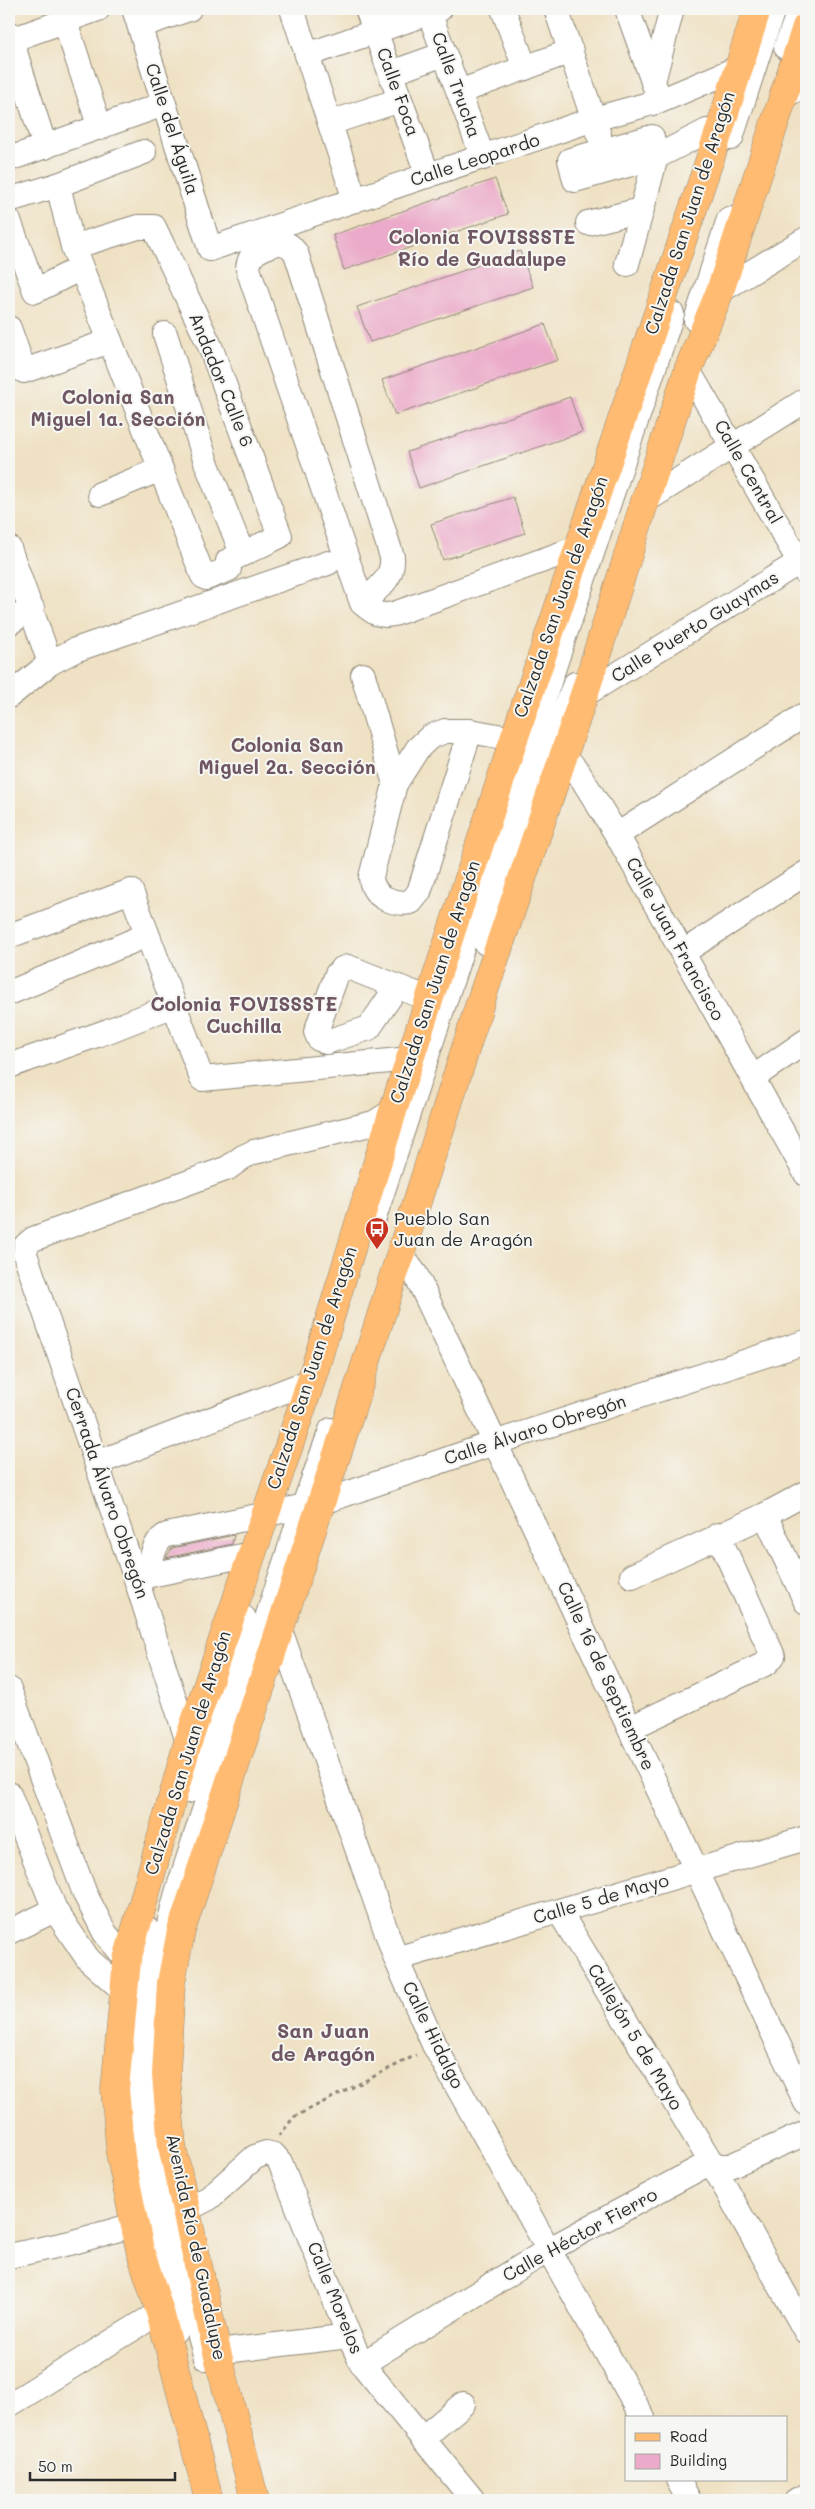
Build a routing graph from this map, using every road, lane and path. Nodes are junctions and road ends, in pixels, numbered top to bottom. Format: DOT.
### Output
graph roads {
  1 [pos="98,9"];
  2 [pos="189,9"];
  3 [pos="292,9"];
  4 [pos="367,9"];
  5 [pos="503,9"];
  6 [pos="556,9"];
  7 [pos="627,9"];
  8 [pos="672,9"];
  9 [pos="757,9"];
  10 [pos="773,9"];
  11 [pos="800,9"];
  12 [pos="435,11"];
  13 [pos="63,15"];
  14 [pos="137,18"];
  15 [pos="806,27"];
  16 [pos="376,32"];
  17 [pos="10,37"];
  18 [pos="571,51"];
  19 [pos="444,54"];
  20 [pos="307,55"];
  21 [pos="525,68"];
  22 [pos="738,68"];
  23 [pos="391,73"];
  24 [pos="806,83"];
  25 [pos="17,86"];
  26 [pos="459,92"];
  27 [pos="656,92"];
  28 [pos="782,98"];
  29 [pos="400,100"];
  30 [pos="164,104"];
  31 [pos="594,119"];
  32 [pos="330,123"];
  33 [pos="100,128"];
  34 [pos="719,132"];
  35 [pos="45,147"];
  36 [pos="603,149"];
  37 [pos="656,156"];
  38 [pos="483,158"];
  39 [pos="9,159"];
  40 [pos="134,164"];
  41 [pos="428,176"];
  42 [pos="58,185"];
  43 [pos="9,200"];
  44 [pos="355,200"];
  45 [pos="641,210"];
  46 [pos="9,221"];
  47 [pos="588,223"];
  48 [pos="806,240"];
  49 [pos="210,249"];
  50 [pos="77,257"];
  51 [pos="627,264"];
  52 [pos="720,291"];
  53 [pos="9,328"];
  54 [pos="165,334"];
  55 [pos="110,341"];
  56 [pos="688,370"];
  57 [pos="806,400"];
  58 [pos="732,444"];
  59 [pos="160,469"];
  60 [pos="100,494"];
  61 [pos="645,500"];
  62 [pos="9,548"];
  63 [pos="577,548"];
  64 [pos="242,553"];
  65 [pos="328,563"];
  66 [pos="804,564"];
  67 [pos="362,603"];
  68 [pos="32,608"];
  69 [pos="9,624"];
  70 [pos="50,663"];
  71 [pos="362,675"];
  72 [pos="584,695"];
  73 [pos="9,696"];
  74 [pos="806,714"];
  75 [pos="470,731"];
  76 [pos="539,747"];
  77 [pos="395,784"];
  78 [pos="617,835"];
  79 [pos="806,874"];
  80 [pos="147,934"];
  81 [pos="9,936"];
  82 [pos="682,953"];
  83 [pos="396,988"];
  84 [pos="9,993"];
  85 [pos="429,1000"];
  86 [pos="174,1005"];
  87 [pos="806,1041"];
  88 [pos="410,1060"];
  89 [pos="9,1066"];
  90 [pos="754,1077"];
  91 [pos="393,1111"];
  92 [pos="806,1174"];
  93 [pos="400,1253"];
  94 [pos="806,1342"];
  95 [pos="311,1381"];
  96 [pos="497,1442"];
  97 [pos="97,1463"];
  98 [pos="806,1493"];
  99 [pos="311,1506"];
  100 [pos="272,1514"];
  101 [pos="765,1515"];
  102 [pos="718,1535"];
  103 [pos="251,1554"];
  104 [pos="632,1576"];
  105 [pos="142,1579"];
  106 [pos="806,1602"];
  107 [pos="279,1627"];
  108 [pos="9,1689"];
  109 [pos="630,1728"];
  110 [pos="188,1742"];
  111 [pos="9,1794"];
  112 [pos="55,1810"];
  113 [pos="14,1823"];
  114 [pos="806,1838"];
  115 [pos="696,1872"];
  116 [pos="55,1910"];
  117 [pos="559,1911"];
  118 [pos="180,1931"];
  119 [pos="9,1932"];
  120 [pos="396,1959"];
  121 [pos="127,1960"];
  122 [pos="124,1990"];
  123 [pos="434,2045"];
  124 [pos="806,2103"];
  125 [pos="806,2133"];
  126 [pos="270,2154"];
  127 [pos="711,2162"];
  128 [pos="160,2218"];
  129 [pos="550,2249"];
  130 [pos="9,2256"];
  131 [pos="160,2312"];
  132 [pos="806,2332"];
  133 [pos="349,2336"];
  134 [pos="217,2352"];
  135 [pos="362,2364"];
  136 [pos="463,2404"];
  137 [pos="9,2405"];
  138 [pos="642,2416"];
  139 [pos="423,2438"];
  140 [pos="679,2482"];
  141 [pos="806,2496"];
  142 [pos="209,2500"];
  143 [pos="223,2500"];
  144 [pos="242,2500"];
  145 [pos="255,2500"];
  146 [pos="473,2500"];
  147 [pos="689,2500"];
  148 [pos="796,2500"];
  1 -- 13 [label="street"];
  2 -- 14 [label="street"];
  3 -- 20 [label="street"];
  4 -- 16 [label="street, Calle Foca"];
  5 -- 21 [label="street"];
  6 -- 18 [label="street"];
  7 -- 27 [label="street"];
  8 -- 27 [label="street"];
  9 -- 22 [label="main road, Calzada San Juan de Aragón"];
  10 -- 76 [label="street"];
  11 -- 76 [label="street"];
  12 -- 16 [label="street"];
  12 -- 19 [label="street, Calle Trucha"];
  13 -- 17 [label="street"];
  13 -- 33 [label="street"];
  14 -- 30 [label="street, Calle del Águila"];
  15 -- 28 [label="main road, Calzada San Juan de Aragón"];
  16 -- 20 [label="street"];
  16 -- 23 [label="street, Calle Foca"];
  17 -- 25 [label="street"];
  18 -- 21 [label="street"];
  18 -- 31 [label="street"];
  19 -- 23 [label="street"];
  19 -- 26 [label="street, Calle Trucha"];
  20 -- 32 [label="street"];
  21 -- 26 [label="street"];
  22 -- 27 [label="street, Calle Leopardo"];
  22 -- 34 [label="main road, Calzada San Juan de Aragón"];
  23 -- 29 [label="street, Calle Foca"];
  24 -- 28 [label="street"];
  25 -- 35 [label="street"];
  26 -- 38 [label="street, Calle Trucha"];
  27 -- 31 [label="street, Calle Leopardo"];
  28 -- 52 [label="main road, Calzada San Juan de Aragón"];
  29 -- 32 [label="street"];
  29 -- 41 [label="street, Calle Foca"];
  30 -- 33 [label="street"];
  30 -- 49 [label="street, Calle del Águila"];
  31 -- 36 [label="street"];
  31 -- 38 [label="street, Calle Leopardo"];
  32 -- 44 [label="street"];
  33 -- 35 [label="street"];
  34 -- 37 [label="street"];
  34 -- 63 [label="main road, Calzada San Juan de Aragón"];
  35 -- 39 [label="street"];
  36 -- 37 [label="street"];
  36 -- 37 [label="street"];
  37 -- 45 [label="street"];
  38 -- 41 [label="street, Calle Leopardo"];
  40 -- 42 [label="street"];
  41 -- 44 [label="street, Calle Leopardo"];
  42 -- 43 [label="street"];
  42 -- 50 [label="street"];
  44 -- 49 [label="street, Calle Leopardo"];
  45 -- 47 [label="street"];
  45 -- 51 [label="street"];
  46 -- 50 [label="street"];
  48 -- 52 [label="street"];
  50 -- 55 [label="street"];
  50 -- 64 [label="street, Andador Calle 6"];
  52 -- 56 [label="main road, Calzada San Juan de Aragón"];
  53 -- 55 [label="street"];
  54 -- 64 [label="street"];
  55 -- 59 [label="street"];
  56 -- 58 [label="street, Calle Central"];
  56 -- 61 [label="main road, Calzada San Juan de Aragón"];
  57 -- 58 [label="street"];
  58 -- 61 [label="street"];
  58 -- 66 [label="street, Calle Central"];
  59 -- 60 [label="street"];
  59 -- 64 [label="street"];
  61 -- 72 [label="main road, Calzada San Juan de Aragón"];
  62 -- 68 [label="street"];
  63 -- 67 [label="street"];
  63 -- 76 [label="main road, Calzada San Juan de Aragón"];
  65 -- 70 [label="street"];
  66 -- 72 [label="street, Calle Puerto Guaymas"];
  67 -- 67 [label="street"];
  68 -- 69 [label="street"];
  68 -- 70 [label="street"];
  70 -- 73 [label="street"];
  71 -- 77 [label="street"];
  72 -- 76 [label="main road, Calzada San Juan de Aragón"];
  74 -- 78 [label="street"];
  75 -- 76 [label="street"];
  75 -- 77 [label="street"];
  75 -- 77 [label="street"];
  76 -- 78 [label="street, Calle Juan Francisco"];
  76 -- 85 [label="main road, Calzada San Juan de Aragón"];
  76 -- 93 [label="main road, Calzada San Juan de Aragón"];
  76 -- 99 [label="street"];
  76 -- 100 [label="street"];
  78 -- 82 [label="street, Calle Juan Francisco"];
  79 -- 82 [label="street"];
  80 -- 81 [label="street"];
  80 -- 84 [label="street"];
  80 -- 86 [label="street"];
  82 -- 90 [label="street, Calle Juan Francisco"];
  83 -- 85 [label="street"];
  85 -- 88 [label="main road, Calzada San Juan de Aragón"];
  86 -- 88 [label="street"];
  86 -- 89 [label="street"];
  87 -- 90 [label="street"];
  88 -- 91 [label="main road, Calzada San Juan de Aragón"];
  90 -- 92 [label="street, Calle Juan Francisco"];
  91 -- 95 [label="main road, Calzada San Juan de Aragón"];
  91 -- 97 [label="street, Cerrada Álvaro Obregón"];
  93 -- 96 [label="street, Calle 16 de Septiembre"];
  93 -- 99 [label="main road, Calzada San Juan de Aragón"];
  94 -- 96 [label="street, Calle Álvaro Obregón"];
  95 -- 97 [label="street"];
  95 -- 100 [label="main road, Calzada San Juan de Aragón"];
  96 -- 99 [label="street, Calle Álvaro Obregón"];
  96 -- 109 [label="street, Calle 16 de Septiembre"];
  97 -- 105 [label="street, Cerrada Álvaro Obregón"];
  98 -- 101 [label="street"];
  99 -- 100 [label="street, Calle Álvaro Obregón"];
  99 -- 107 [label="main road, Calzada San Juan de Aragón"];
  99 -- 128 [label="street"];
  100 -- 103 [label="main road, Calzada San Juan de Aragón"];
  100 -- 105 [label="street, Calle Álvaro Obregón"];
  100 -- 128 [label="street"];
  101 -- 102 [label="street"];
  101 -- 106 [label="street"];
  102 -- 104 [label="street"];
  102 -- 109 [label="street"];
  103 -- 105 [label="street"];
  103 -- 110 [label="main road, Calzada San Juan de Aragón"];
  105 -- 110 [label="street, Cerrada Álvaro Obregón"];
  107 -- 118 [label="main road, Calzada San Juan de Aragón"];
  107 -- 120 [label="street, Calle Hidalgo"];
  108 -- 112 [label="street"];
  109 -- 115 [label="street, Calle 16 de Septiembre"];
  110 -- 121 [label="main road, Calzada San Juan de Aragón"];
  111 -- 113 [label="street"];
  112 -- 113 [label="street"];
  112 -- 121 [label="street"];
  113 -- 116 [label="street"];
  114 -- 115 [label="street, Calle 5 de Mayo"];
  115 -- 117 [label="street, Calle 5 de Mayo"];
  115 -- 124 [label="street, Calle 16 de Septiembre"];
  116 -- 119 [label="street"];
  116 -- 122 [label="street"];
  117 -- 120 [label="street, Calle 5 de Mayo"];
  117 -- 127 [label="street, Callejón 5 de Mayo"];
  118 -- 128 [label="main road, Avenida Río de Guadalupe"];
  120 -- 123 [label="street, Calle Hidalgo"];
  121 -- 122 [label="main road, Avenida Río de Guadalupe"];
  122 -- 128 [label="main road, Avenida Río de Guadalupe"];
  123 -- 126 [label="path"];
  123 -- 129 [label="street, Calle Hidalgo"];
  125 -- 127 [label="street"];
  126 -- 128 [label="street"];
  126 -- 133 [label="street, Calle Morelos"];
  127 -- 129 [label="street, Calle Héctor Fierro"];
  127 -- 132 [label="street, Callejón 5 de Mayo"];
  128 -- 130 [label="street"];
  128 -- 131 [label="main road, Avenida Río de Guadalupe"];
  128 -- 134 [label="main road, Avenida Río de Guadalupe"];
  128 -- 143 [label="street"];
  128 -- 144 [label="street"];
  129 -- 135 [label="street, Calle Héctor Fierro"];
  129 -- 138 [label="street, Calle Hidalgo"];
  131 -- 137 [label="street"];
  131 -- 142 [label="main road, Avenida Río de Guadalupe"];
  133 -- 134 [label="street"];
  133 -- 135 [label="street, Calle Morelos"];
  134 -- 145 [label="main road, Avenida Río de Guadalupe"];
  135 -- 139 [label="street, Calle Morelos"];
  136 -- 139 [label="street"];
  139 -- 146 [label="street, Calle Morelos"];
  140 -- 147 [label="street"];
  141 -- 148 [label="street"];
}
